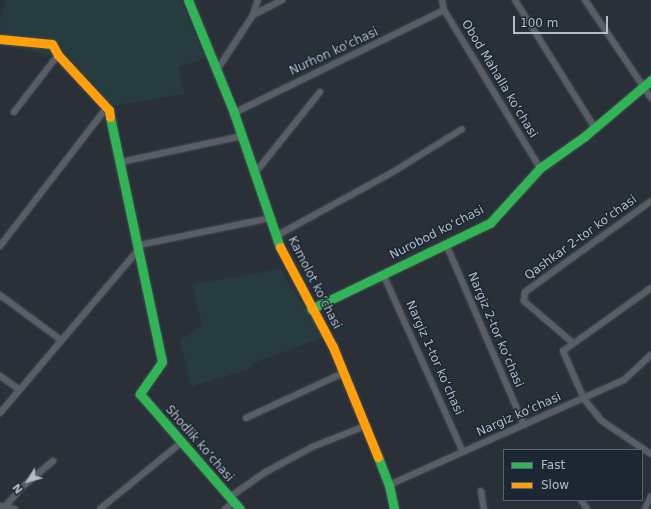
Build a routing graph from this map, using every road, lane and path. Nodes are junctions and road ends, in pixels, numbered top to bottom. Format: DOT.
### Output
graph roads {
  1 [pos="188,0"];
  2 [pos="258,0"];
  3 [pos="282,0"];
  4 [pos="442,0"];
  5 [pos="515,0"];
  6 [pos="585,0"];
  7 [pos="444,10"];
  8 [pos="253,14"];
  9 [pos="0,39"];
  10 [pos="58,55"];
  11 [pos="217,70"];
  12 [pos="651,80"];
  13 [pos="642,88"];
  14 [pos="320,92"];
  15 [pos="651,98"];
  16 [pos="106,107"];
  17 [pos="14,112"];
  18 [pos="234,113"];
  19 [pos="595,128"];
  20 [pos="462,129"];
  21 [pos="242,136"];
  22 [pos="121,162"];
  23 [pos="540,168"];
  24 [pos="255,173"];
  25 [pos="651,201"];
  26 [pos="270,218"];
  27 [pos="276,236"];
  28 [pos="446,244"];
  29 [pos="0,246"];
  30 [pos="139,247"];
  31 [pos="383,274"];
  32 [pos="651,288"];
  33 [pos="0,295"];
  34 [pos="311,309"];
  35 [pos="61,340"];
  36 [pos="573,343"];
  37 [pos="651,355"];
  38 [pos="344,373"];
  39 [pos="0,376"];
  40 [pos="20,390"];
  41 [pos="584,399"];
  42 [pos="0,413"];
  43 [pos="246,418"];
  44 [pos="524,425"];
  45 [pos="365,426"];
  46 [pos="182,442"];
  47 [pos="464,452"];
  48 [pos="651,454"];
  49 [pos="53,461"];
  50 [pos="389,485"];
  51 [pos="481,491"];
  52 [pos="651,496"];
  53 [pos="235,503"];
  54 [pos="3,507"];
  55 [pos="15,509"];
  56 [pos="100,509"];
  57 [pos="225,509"];
  58 [pos="394,509"];
  59 [pos="484,509"];
  60 [pos="645,509"];
  1 -- 11 [label="street, Kamolot koʻchasi"];
  2 -- 8 [label="street"];
  3 -- 8 [label="street"];
  4 -- 7 [label="street, Obod Mahalla ko‘chasi"];
  5 -- 19 [label="street"];
  6 -- 13 [label="street"];
  7 -- 18 [label="street, Nurhon ko'chasi"];
  7 -- 23 [label="street, Obod Mahalla ko‘chasi"];
  8 -- 11 [label="street"];
  9 -- 10 [label="street"];
  10 -- 16 [label="street"];
  10 -- 17 [label="street"];
  11 -- 18 [label="street, Kamolot koʻchasi"];
  12 -- 13 [label="street, Nurobod koʻchasi"];
  13 -- 15 [label="street"];
  13 -- 19 [label="street, Nurobod koʻchasi"];
  14 -- 24 [label="street"];
  16 -- 22 [label="street"];
  16 -- 29 [label="street"];
  18 -- 21 [label="street, Kamolot koʻchasi"];
  19 -- 23 [label="street, Nurobod koʻchasi"];
  20 -- 27 [label="street"];
  21 -- 22 [label="street"];
  21 -- 24 [label="street, Kamolot koʻchasi"];
  22 -- 30 [label="street"];
  23 -- 28 [label="street, Nurobod koʻchasi"];
  24 -- 26 [label="street, Kamolot koʻchasi"];
  25 -- 36 [label="street, Qashkar 2-tor koʼchasi"];
  26 -- 27 [label="street, Kamolot koʻchasi"];
  26 -- 30 [label="street"];
  27 -- 34 [label="street, Kamolot koʻchasi"];
  28 -- 31 [label="street, Nurobod koʻchasi"];
  28 -- 44 [label="street, Nargiz 2-tor ko‘chasi"];
  30 -- 35 [label="street"];
  30 -- 46 [label="street, Shodlik koʻchasi"];
  31 -- 34 [label="street, Nurobod koʻchasi"];
  31 -- 47 [label="street, Nargiz 1-tor ko‘chasi"];
  32 -- 36 [label="street"];
  33 -- 35 [label="street"];
  34 -- 38 [label="street, Kamolot koʻchasi"];
  35 -- 40 [label="street"];
  36 -- 41 [label="street"];
  37 -- 41 [label="street, Nargiz koʻchasi"];
  38 -- 43 [label="street"];
  38 -- 45 [label="street, Kamolot koʻchasi"];
  39 -- 40 [label="street"];
  40 -- 42 [label="street"];
  41 -- 44 [label="street, Nargiz koʻchasi"];
  41 -- 48 [label="street"];
  44 -- 47 [label="street, Nargiz koʻchasi"];
  45 -- 50 [label="street, Kamolot koʻchasi"];
  45 -- 53 [label="street"];
  46 -- 53 [label="street, Shodlik koʻchasi"];
  46 -- 56 [label="street"];
  47 -- 50 [label="street, Nargiz koʻchasi"];
  49 -- 54 [label="street"];
  50 -- 58 [label="street, Kamolot koʻchasi"];
  51 -- 59 [label="street"];
  52 -- 60 [label="street"];
  53 -- 57 [label="street"];
  54 -- 55 [label="street"];
}
